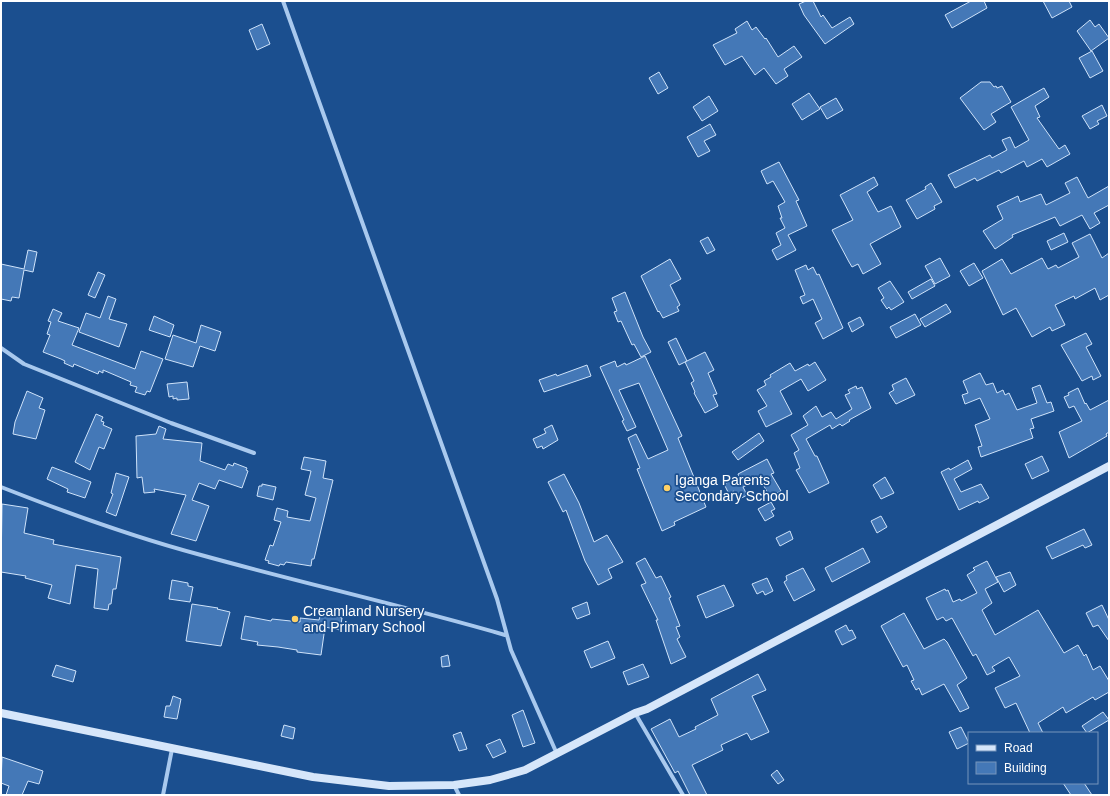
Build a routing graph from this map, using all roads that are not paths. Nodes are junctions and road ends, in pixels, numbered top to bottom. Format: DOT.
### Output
graph roads {
  1 [pos="283,1"];
  2 [pos="1,348"];
  3 [pos="254,453"];
  4 [pos="1109,466"];
  5 [pos="1,487"];
  6 [pos="505,635"];
  7 [pos="1,713"];
  8 [pos="635,713"];
  9 [pos="172,749"];
  10 [pos="557,754"];
  11 [pos="454,785"];
  12 [pos="163,795"];
  13 [pos="459,795"];
  14 [pos="683,795"];
  1 -- 6 [label="street"];
  2 -- 3 [label="street"];
  4 -- 8 [label="main road"];
  5 -- 6 [label="street"];
  6 -- 10 [label="street"];
  7 -- 9 [label="main road"];
  8 -- 10 [label="main road"];
  8 -- 14 [label="street"];
  9 -- 11 [label="main road"];
  9 -- 12 [label="street"];
  10 -- 11 [label="main road"];
  11 -- 13 [label="street"];
}
